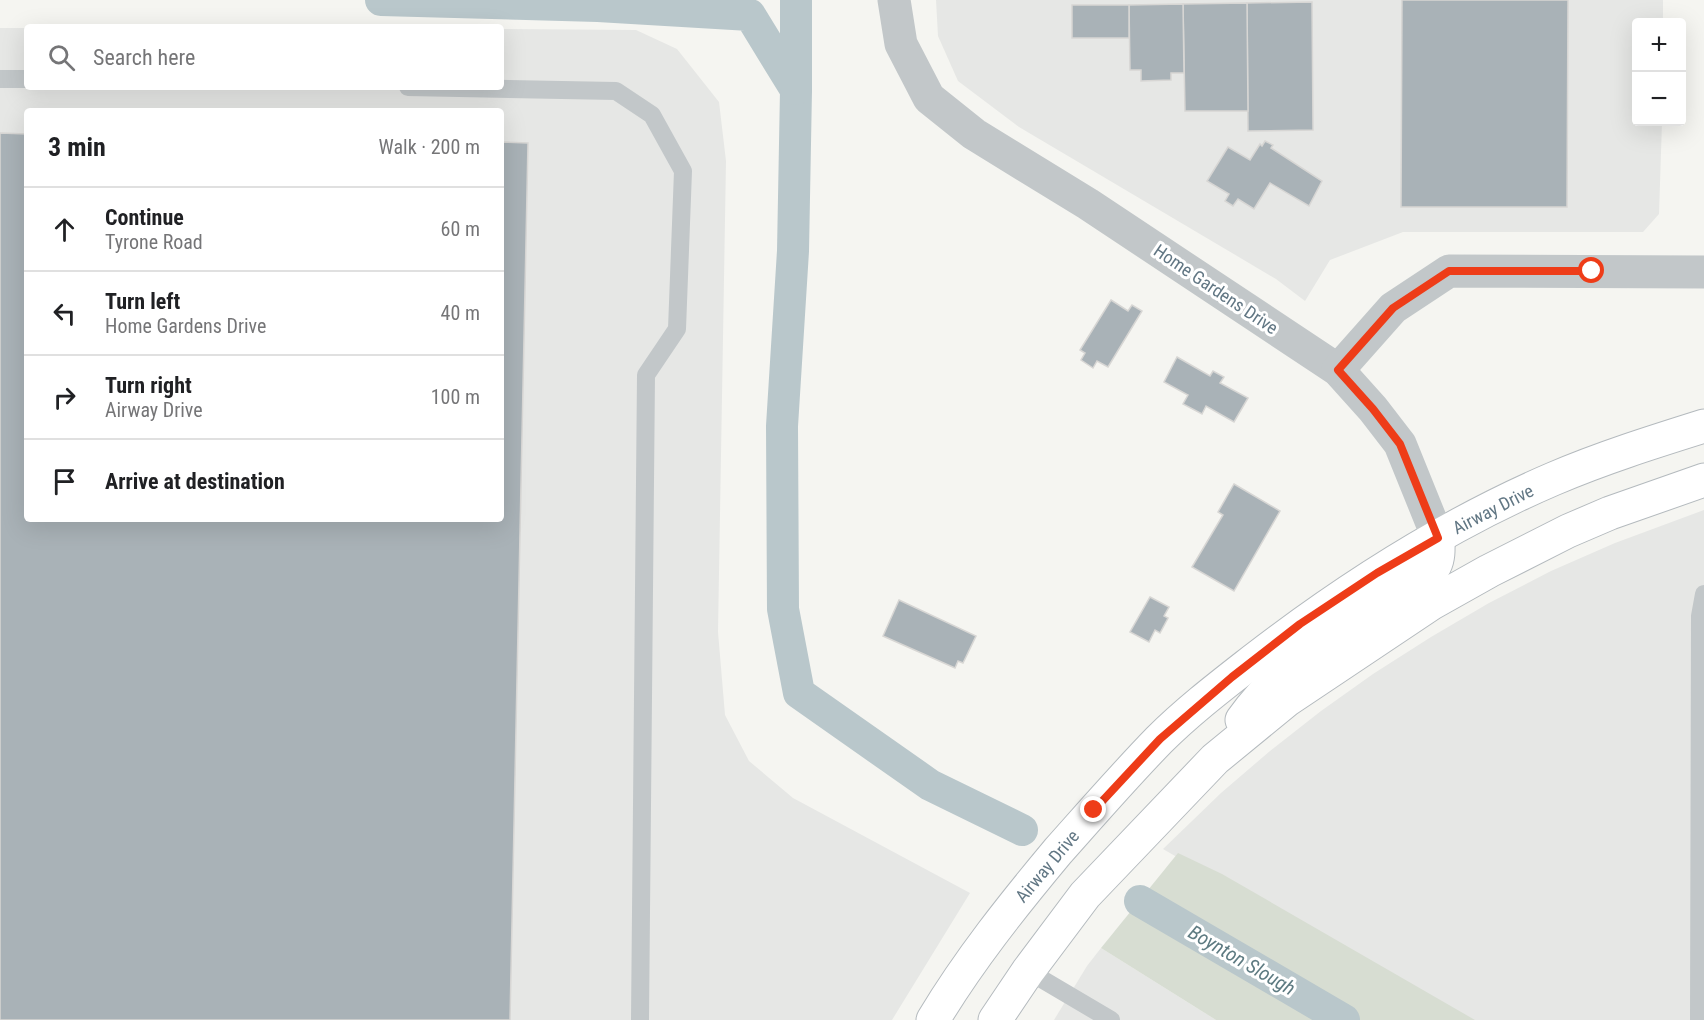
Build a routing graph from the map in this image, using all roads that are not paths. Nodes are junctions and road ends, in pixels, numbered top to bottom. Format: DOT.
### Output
graph roads {
  1 [pos="894,0"];
  2 [pos="0,79"];
  3 [pos="24,79"];
  4 [pos="504,89"];
  5 [pos="1704,272"];
  6 [pos="1338,370"];
  7 [pos="1704,426"];
  8 [pos="1704,480"];
  9 [pos="1438,538"];
  10 [pos="1704,594"];
  11 [pos="1215,759"];
  12 [pos="1028,970"];
  13 [pos="640,1020"];
  14 [pos="933,1020"];
  15 [pos="995,1020"];
  16 [pos="1111,1020"];
  17 [pos="1699,1020"];
  1 -- 6 [label="street, Home Gardens Drive"];
  2 -- 3 [label="lane"];
  4 -- 13 [label="lane"];
  5 -- 6 [label="street"];
  6 -- 9 [label="street, Home Gardens Drive"];
  7 -- 9 [label="main road, Airway Drive"];
  8 -- 11 [label="main road"];
  9 -- 11 [label="main road"];
  9 -- 14 [label="main road, Airway Drive"];
  10 -- 17 [label="lane"];
  11 -- 12 [label="main road"];
  12 -- 15 [label="main road"];
  12 -- 16 [label="lane"];
}
